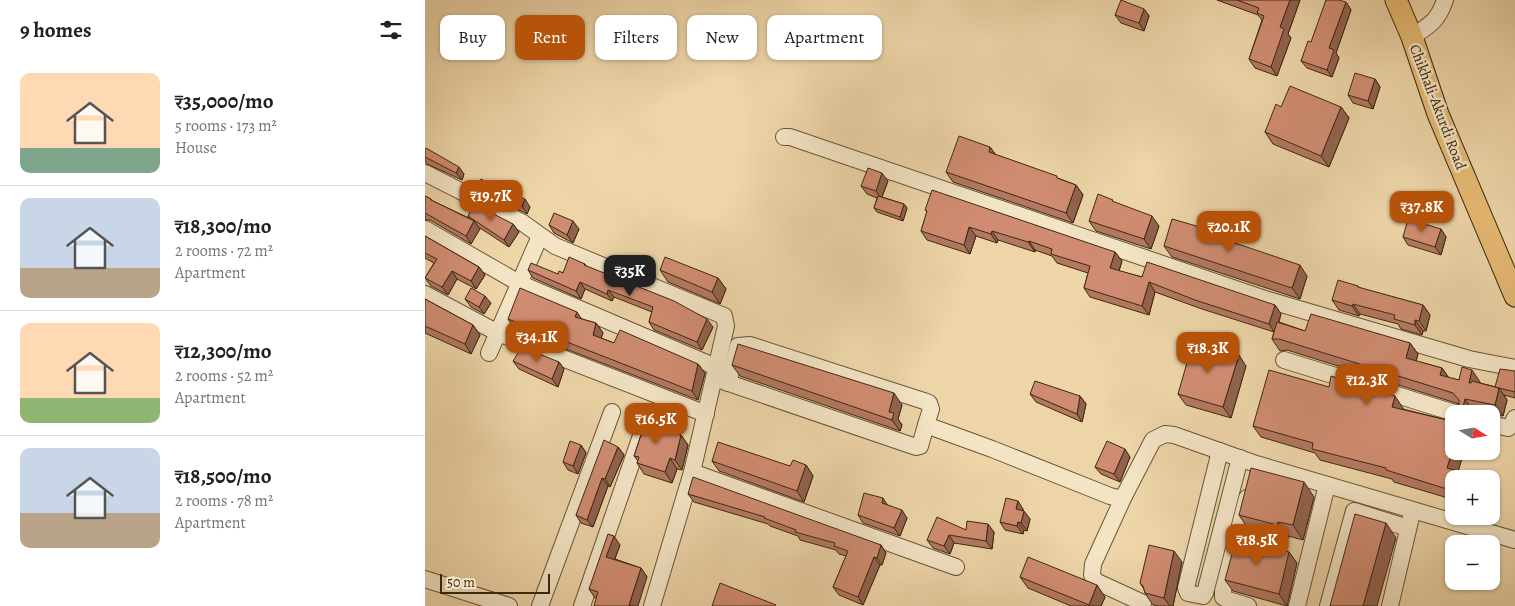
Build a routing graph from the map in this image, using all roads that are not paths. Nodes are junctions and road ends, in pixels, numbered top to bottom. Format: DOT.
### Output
graph roads {
  1 [pos="1396,0"];
  2 [pos="1445,0"];
  3 [pos="1412,37"];
  4 [pos="784,137"];
  5 [pos="425,173"];
  6 [pos="425,229"];
  7 [pos="539,236"];
  8 [pos="519,283"];
  9 [pos="425,294"];
  10 [pos="1515,296"];
  11 [pos="498,333"];
  12 [pos="489,353"];
  13 [pos="1284,360"];
  14 [pos="1515,368"];
  15 [pos="719,376"];
  16 [pos="1445,410"];
  17 [pos="612,412"];
  18 [pos="706,414"];
  19 [pos="1515,418"];
  20 [pos="926,425"];
  21 [pos="1500,426"];
  22 [pos="643,430"];
  23 [pos="1220,451"];
  24 [pos="1240,458"];
  25 [pos="1256,464"];
  26 [pos="692,472"];
  27 [pos="1327,485"];
  28 [pos="1124,496"];
  29 [pos="1413,510"];
  30 [pos="1408,528"];
  31 [pos="1515,540"];
  32 [pos="956,567"];
  33 [pos="425,579"];
  34 [pos="1143,604"];
  35 [pos="509,606"];
  36 [pos="540,606"];
  37 [pos="582,606"];
  38 [pos="652,606"];
  39 [pos="1248,606"];
  40 [pos="1297,606"];
  41 [pos="1328,606"];
  42 [pos="1390,606"];
  1 -- 3 [label="main road, Chikhali-Akurdi Road"];
  2 -- 3 [label="street"];
  3 -- 10 [label="main road, Chikhali-Akurdi Road"];
  4 -- 14 [label="street"];
  5 -- 7 [label="street"];
  6 -- 8 [label="street"];
  7 -- 8 [label="street"];
  7 -- 15 [label="street"];
  8 -- 11 [label="street"];
  8 -- 15 [label="street"];
  9 -- 11 [label="street"];
  11 -- 12 [label="street"];
  11 -- 18 [label="street"];
  13 -- 16 [label="street"];
  15 -- 18 [label="street"];
  15 -- 20 [label="street"];
  15 -- 20 [label="street"];
  17 -- 36 [label="street"];
  18 -- 26 [label="street"];
  19 -- 21 [label="street"];
  20 -- 28 [label="street"];
  22 -- 37 [label="street"];
  23 -- 24 [label="street"];
  23 -- 24 [label="street"];
  23 -- 28 [label="street"];
  24 -- 25 [label="street"];
  25 -- 27 [label="street"];
  25 -- 39 [label="street"];
  26 -- 32 [label="street"];
  26 -- 38 [label="street"];
  27 -- 29 [label="street"];
  27 -- 40 [label="street"];
  28 -- 34 [label="street"];
  29 -- 30 [label="street"];
  29 -- 31 [label="street"];
  30 -- 41 [label="street"];
  30 -- 42 [label="street"];
  33 -- 35 [label="street"];
}
